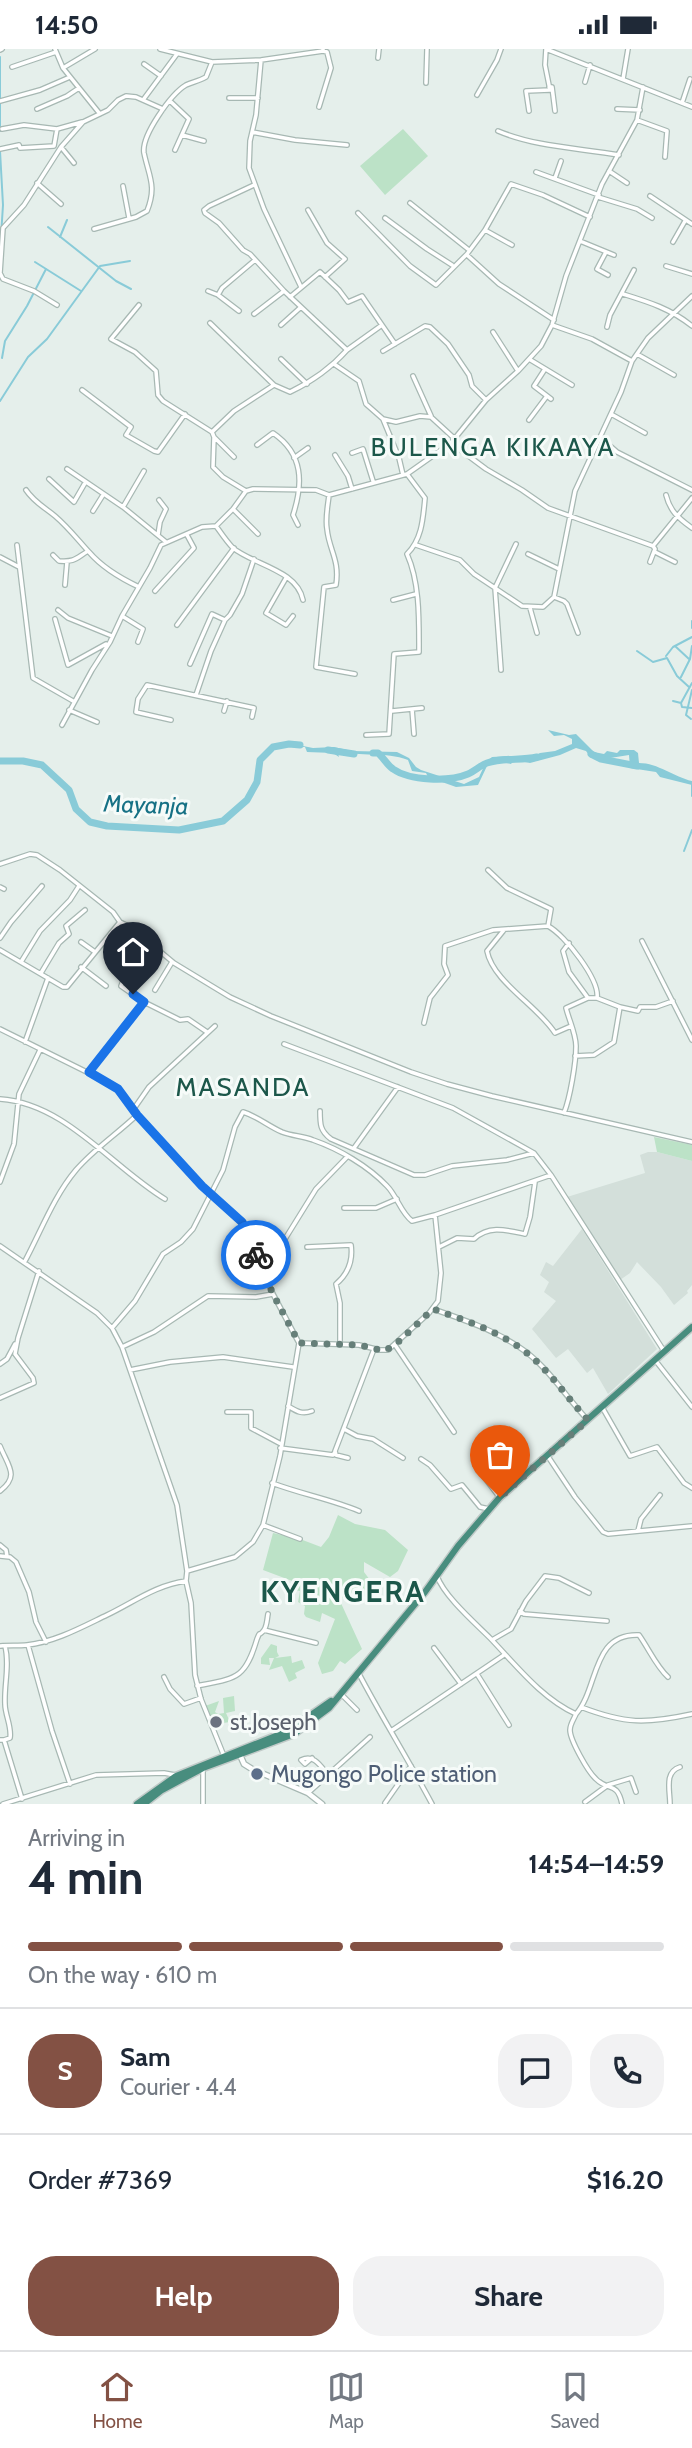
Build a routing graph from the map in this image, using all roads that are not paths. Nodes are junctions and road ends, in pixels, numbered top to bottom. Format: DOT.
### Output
graph roads {
  1 [pos="95,49"];
  2 [pos="160,49"];
  3 [pos="379,49"];
  4 [pos="426,49"];
  5 [pos="501,49"];
  6 [pos="546,49"];
  7 [pos="628,49"];
  8 [pos="323,50"];
  9 [pos="56,51"];
  10 [pos="177,54"];
  11 [pos="379,58"];
  12 [pos="261,60"];
  13 [pos="212,62"];
  14 [pos="144,64"];
  15 [pos="590,65"];
  16 [pos="12,67"];
  17 [pos="63,68"];
  18 [pos="161,75"];
  19 [pos="70,77"];
  20 [pos="623,79"];
  21 [pos="690,79"];
  22 [pos="585,82"];
  23 [pos="426,83"];
  24 [pos="79,87"];
  25 [pos="549,87"];
  26 [pos="643,87"];
  27 [pos="477,95"];
  28 [pos="229,98"];
  29 [pos="258,98"];
  30 [pos="143,100"];
  31 [pos="0,101"];
  32 [pos="170,101"];
  33 [pos="681,103"];
  34 [pos="319,107"];
  35 [pos="692,107"];
  36 [pos="37,109"];
  37 [pos="163,109"];
  38 [pos="617,109"];
  39 [pos="640,110"];
  40 [pos="529,111"];
  41 [pos="555,111"];
  42 [pos="100,114"];
  43 [pos="637,120"];
  44 [pos="83,122"];
  45 [pos="2,129"];
  46 [pos="57,129"];
  47 [pos="498,131"];
  48 [pos="252,132"];
  49 [pos="182,135"];
  50 [pos="204,141"];
  51 [pos="347,145"];
  52 [pos="61,147"];
  53 [pos="0,149"];
  54 [pos="175,150"];
  55 [pos="619,155"];
  56 [pos="665,157"];
  57 [pos="561,161"];
  58 [pos="74,163"];
  59 [pos="536,171"];
  60 [pos="609,171"];
  61 [pos="555,178"];
  62 [pos="37,183"];
  63 [pos="627,183"];
  64 [pos="254,185"];
  65 [pos="123,186"];
  66 [pos="598,196"];
  67 [pos="650,196"];
  68 [pos="410,203"];
  69 [pos="61,204"];
  70 [pos="308,210"];
  71 [pos="358,213"];
  72 [pos="590,217"];
  73 [pos="385,218"];
  74 [pos="652,218"];
  75 [pos="129,219"];
  76 [pos="685,221"];
  77 [pos="692,224"];
  78 [pos="94,229"];
  79 [pos="485,230"];
  80 [pos="580,241"];
  81 [pos="673,242"];
  82 [pos="512,246"];
  83 [pos="468,252"];
  84 [pos="606,252"];
  85 [pos="614,255"];
  86 [pos="255,260"];
  87 [pos="453,265"];
  88 [pos="666,266"];
  89 [pos="634,269"];
  90 [pos="692,274"];
  91 [pos="608,275"];
  92 [pos="325,277"];
  93 [pos="301,287"];
  94 [pos="208,291"];
  95 [pos="284,291"];
  96 [pos="623,294"];
  97 [pos="218,295"];
  98 [pos="290,296"];
  99 [pos="692,296"];
  100 [pos="139,305"];
  101 [pos="57,306"];
  102 [pos="301,307"];
  103 [pos="239,311"];
  104 [pos="676,313"];
  105 [pos="254,314"];
  106 [pos="209,323"];
  107 [pos="553,323"];
  108 [pos="281,325"];
  109 [pos="382,325"];
  110 [pos="692,326"];
  111 [pos="607,327"];
  112 [pos="493,332"];
  113 [pos="395,344"];
  114 [pos="347,350"];
  115 [pos="383,351"];
  116 [pos="638,353"];
  117 [pos="281,359"];
  118 [pos="529,359"];
  119 [pos="632,361"];
  120 [pos="334,364"];
  121 [pos="545,369"];
  122 [pos="518,371"];
  123 [pos="674,375"];
  124 [pos="413,376"];
  125 [pos="307,384"];
  126 [pos="274,385"];
  127 [pos="572,385"];
  128 [pos="82,390"];
  129 [pos="486,400"];
  130 [pos="185,414"];
  131 [pos="611,414"];
  132 [pos="431,417"];
  133 [pos="383,419"];
  134 [pos="529,420"];
  135 [pos="645,433"];
  136 [pos="213,435"];
  137 [pos="600,437"];
  138 [pos="453,441"];
  139 [pos="257,445"];
  140 [pos="308,448"];
  141 [pos="352,453"];
  142 [pos="335,455"];
  143 [pos="234,457"];
  144 [pos="294,458"];
  145 [pos="67,469"];
  146 [pos="144,471"];
  147 [pos="405,474"];
  148 [pos="49,479"];
  149 [pos="373,481"];
  150 [pos="85,483"];
  151 [pos="352,489"];
  152 [pos="26,490"];
  153 [pos="692,490"];
  154 [pos="246,491"];
  155 [pos="301,491"];
  156 [pos="103,495"];
  157 [pos="328,495"];
  158 [pos="666,495"];
  159 [pos="692,498"];
  160 [pos="159,500"];
  161 [pos="123,507"];
  162 [pos="233,509"];
  163 [pos="93,511"];
  164 [pos="571,516"];
  165 [pos="676,516"];
  166 [pos="298,525"];
  167 [pos="216,526"];
  168 [pos="692,528"];
  169 [pos="258,534"];
  170 [pos="158,535"];
  171 [pos="187,535"];
  172 [pos="167,543"];
  173 [pos="516,544"];
  174 [pos="17,545"];
  175 [pos="416,545"];
  176 [pos="653,546"];
  177 [pos="234,548"];
  178 [pos="88,551"];
  179 [pos="654,552"];
  180 [pos="528,554"];
  181 [pos="53,555"];
  182 [pos="0,557"];
  183 [pos="254,559"];
  184 [pos="67,561"];
  185 [pos="650,562"];
  186 [pos="675,562"];
  187 [pos="19,567"];
  188 [pos="559,569"];
  189 [pos="57,573"];
  190 [pos="65,573"];
  191 [pos="286,577"];
  192 [pos="65,585"];
  193 [pos="139,586"];
  194 [pos="495,588"];
  195 [pos="155,591"];
  196 [pos="416,594"];
  197 [pos="554,597"];
  198 [pos="303,600"];
  199 [pos="393,600"];
  200 [pos="530,608"];
  201 [pos="58,610"];
  202 [pos="122,616"];
  203 [pos="293,616"];
  204 [pos="55,619"];
  205 [pos="225,620"];
  206 [pos="177,625"];
  207 [pos="537,633"];
  208 [pos="578,633"];
  209 [pos="113,636"];
  210 [pos="110,642"];
  211 [pos="138,642"];
  212 [pos="190,664"];
  213 [pos="501,670"];
  214 [pos="355,674"];
  215 [pos="195,696"];
  216 [pos="74,701"];
  217 [pos="227,701"];
  218 [pos="422,708"];
  219 [pos="412,709"];
  220 [pos="69,710"];
  221 [pos="224,711"];
  222 [pos="391,711"];
  223 [pos="252,717"];
  224 [pos="171,720"];
  225 [pos="97,722"];
  226 [pos="62,725"];
  227 [pos="414,734"];
  228 [pos="366,735"];
  229 [pos="0,864"];
  230 [pos="488,870"];
  231 [pos="42,886"];
  232 [pos="79,886"];
  233 [pos="85,910"];
  234 [pos="120,922"];
  235 [pos="548,926"];
  236 [pos="504,930"];
  237 [pos="0,938"];
  238 [pos="642,941"];
  239 [pos="82,942"];
  240 [pos="569,943"];
  241 [pos="156,948"];
  242 [pos="0,950"];
  243 [pos="95,952"];
  244 [pos="172,961"];
  245 [pos="21,962"];
  246 [pos="81,967"];
  247 [pos="41,974"];
  248 [pos="48,978"];
  249 [pos="106,986"];
  250 [pos="155,990"];
  251 [pos="588,998"];
  252 [pos="597,998"];
  253 [pos="673,1001"];
  254 [pos="144,1002"];
  255 [pos="620,1007"];
  256 [pos="424,1023"];
  257 [pos="215,1026"];
  258 [pos="571,1026"];
  259 [pos="0,1029"];
  260 [pos="207,1032"];
  261 [pos="692,1040"];
  262 [pos="25,1042"];
  263 [pos="284,1044"];
  264 [pos="40,1050"];
  265 [pos="575,1056"];
  266 [pos="89,1072"];
  267 [pos="398,1087"];
  268 [pos="0,1099"];
  269 [pos="18,1100"];
  270 [pos="133,1110"];
  271 [pos="320,1111"];
  272 [pos="564,1113"];
  273 [pos="137,1115"];
  274 [pos="692,1142"];
  275 [pos="99,1147"];
  276 [pos="353,1149"];
  277 [pos="534,1153"];
  278 [pos="348,1157"];
  279 [pos="551,1175"];
  280 [pos="536,1181"];
  281 [pos="0,1182"];
  282 [pos="212,1195"];
  283 [pos="165,1199"];
  284 [pos="397,1199"];
  285 [pos="344,1208"];
  286 [pos="435,1216"];
  287 [pos="0,1247"];
  288 [pos="307,1247"];
  289 [pos="439,1247"];
  290 [pos="256,1255"];
  291 [pos="25,1262"];
  292 [pos="39,1271"];
  293 [pos="273,1294"];
  294 [pos="433,1309"];
  295 [pos="692,1327"];
  296 [pos="112,1328"];
  297 [pos="18,1338"];
  298 [pos="299,1343"];
  299 [pos="341,1344"];
  300 [pos="395,1345"];
  301 [pos="122,1347"];
  302 [pos="374,1349"];
  303 [pos="664,1351"];
  304 [pos="655,1360"];
  305 [pos="0,1364"];
  306 [pos="294,1367"];
  307 [pos="130,1370"];
  308 [pos="0,1398"];
  309 [pos="288,1406"];
  310 [pos="602,1406"];
  311 [pos="692,1407"];
  312 [pos="312,1411"];
  313 [pos="227,1412"];
  314 [pos="588,1420"];
  315 [pos="344,1429"];
  316 [pos="454,1432"];
  317 [pos="0,1446"];
  318 [pos="281,1446"];
  319 [pos="335,1452"];
  320 [pos="547,1455"];
  321 [pos="348,1458"];
  322 [pos="402,1458"];
  323 [pos="421,1459"];
  324 [pos="475,1465"];
  325 [pos="272,1483"];
  326 [pos="692,1489"];
  327 [pos="0,1491"];
  328 [pos="660,1495"];
  329 [pos="500,1498"];
  330 [pos="489,1509"];
  331 [pos="359,1511"];
  332 [pos="263,1525"];
  333 [pos="692,1526"];
  334 [pos="638,1531"];
  335 [pos="300,1539"];
  336 [pos="0,1545"];
  337 [pos="0,1556"];
  338 [pos="7,1556"];
  339 [pos="187,1571"];
  340 [pos="437,1575"];
  341 [pos="186,1581"];
  342 [pos="589,1593"];
  343 [pos="520,1611"];
  344 [pos="268,1614"];
  345 [pos="607,1621"];
  346 [pos="264,1630"];
  347 [pos="492,1640"];
  348 [pos="46,1642"];
  349 [pos="316,1643"];
  350 [pos="28,1645"];
  351 [pos="2,1646"];
  352 [pos="434,1649"];
  353 [pos="504,1655"];
  354 [pos="357,1671"];
  355 [pos="477,1674"];
  356 [pos="164,1677"];
  357 [pos="668,1677"];
  358 [pos="461,1683"];
  359 [pos="197,1686"];
  360 [pos="338,1696"];
  361 [pos="201,1698"];
  362 [pos="581,1707"];
  363 [pos="358,1710"];
  364 [pos="576,1714"];
  365 [pos="692,1714"];
  366 [pos="509,1725"];
  367 [pos="391,1731"];
  368 [pos="370,1737"];
  369 [pos="2,1740"];
  370 [pos="240,1755"];
  371 [pos="224,1756"];
  372 [pos="312,1758"];
  373 [pos="411,1766"];
  374 [pos="680,1767"];
  375 [pos="203,1768"];
  376 [pos="328,1775"];
  377 [pos="177,1778"];
  378 [pos="70,1784"];
  379 [pos="608,1786"];
  380 [pos="636,1792"];
  381 [pos="308,1793"];
  382 [pos="22,1798"];
  383 [pos="585,1802"];
  384 [pos="385,1803"];
  385 [pos="3,1804"];
  386 [pos="137,1804"];
  387 [pos="144,1804"];
  388 [pos="203,1804"];
  389 [pos="322,1804"];
  390 [pos="432,1804"];
  391 [pos="622,1804"];
  392 [pos="670,1804"];
  1 -- 17 [label="street"];
  2 -- 10 [label="street"];
  3 -- 11 [label="street"];
  4 -- 23 [label="street"];
  5 -- 27 [label="street"];
  6 -- 15 [label="street"];
  6 -- 25 [label="street"];
  7 -- 20 [label="street"];
  8 -- 12 [label="street"];
  8 -- 34 [label="street"];
  9 -- 16 [label="street"];
  9 -- 17 [label="street"];
  10 -- 13 [label="street"];
  10 -- 18 [label="street"];
  12 -- 13 [label="street"];
  12 -- 29 [label="street"];
  13 -- 32 [label="street"];
  14 -- 18 [label="street"];
  15 -- 20 [label="street"];
  15 -- 22 [label="street"];
  17 -- 19 [label="street"];
  18 -- 30 [label="street"];
  19 -- 24 [label="street"];
  19 -- 31 [label="street"];
  20 -- 26 [label="street"];
  21 -- 33 [label="street"];
  24 -- 36 [label="street"];
  24 -- 42 [label="street"];
  25 -- 40 [label="street"];
  25 -- 41 [label="street"];
  26 -- 33 [label="street"];
  26 -- 39 [label="street"];
  28 -- 29 [label="street"];
  29 -- 48 [label="street"];
  30 -- 37 [label="street"];
  30 -- 42 [label="street"];
  32 -- 37 [label="street"];
  32 -- 49 [label="street"];
  33 -- 35 [label="street"];
  37 -- 75 [label="street"];
  38 -- 39 [label="street"];
  39 -- 43 [label="street"];
  42 -- 44 [label="street"];
  43 -- 55 [label="street"];
  43 -- 56 [label="street"];
  44 -- 46 [label="street"];
  44 -- 52 [label="street"];
  45 -- 46 [label="street"];
  46 -- 53 [label="street"];
  47 -- 55 [label="street"];
  48 -- 51 [label="street"];
  48 -- 64 [label="street"];
  49 -- 50 [label="street"];
  49 -- 54 [label="street"];
  52 -- 58 [label="street"];
  52 -- 62 [label="street"];
  55 -- 60 [label="street"];
  57 -- 61 [label="street"];
  59 -- 61 [label="street"];
  60 -- 63 [label="street"];
  60 -- 66 [label="street"];
  61 -- 66 [label="street"];
  62 -- 69 [label="street"];
  62 -- 101 [label="street"];
  64 -- 86 [label="street"];
  64 -- 93 [label="street"];
  65 -- 75 [label="street"];
  66 -- 72 [label="street"];
  66 -- 74 [label="street"];
  67 -- 76 [label="street"];
  68 -- 83 [label="street"];
  70 -- 92 [label="street"];
  71 -- 87 [label="street"];
  72 -- 79 [label="street"];
  72 -- 80 [label="street"];
  73 -- 87 [label="street"];
  75 -- 78 [label="street"];
  76 -- 77 [label="street"];
  76 -- 81 [label="street"];
  79 -- 82 [label="street"];
  79 -- 83 [label="street"];
  80 -- 84 [label="street"];
  80 -- 107 [label="street"];
  83 -- 87 [label="street"];
  83 -- 107 [label="street"];
  84 -- 85 [label="street"];
  84 -- 91 [label="street"];
  86 -- 95 [label="street"];
  86 -- 97 [label="street"];
  88 -- 90 [label="street"];
  89 -- 96 [label="street"];
  92 -- 93 [label="street"];
  92 -- 109 [label="street"];
  93 -- 98 [label="street"];
  94 -- 97 [label="street"];
  95 -- 98 [label="street"];
  95 -- 105 [label="street"];
  96 -- 104 [label="street"];
  96 -- 111 [label="street"];
  97 -- 103 [label="street"];
  98 -- 102 [label="street"];
  99 -- 104 [label="street"];
  100 -- 130 [label="street"];
  102 -- 108 [label="street"];
  102 -- 114 [label="street"];
  104 -- 110 [label="street"];
  104 -- 116 [label="street"];
  106 -- 126 [label="street"];
  107 -- 118 [label="street"];
  107 -- 119 [label="street"];
  109 -- 113 [label="street"];
  109 -- 114 [label="street"];
  112 -- 122 [label="street"];
  113 -- 115 [label="street"];
  113 -- 129 [label="street"];
  114 -- 120 [label="street"];
  116 -- 119 [label="street"];
  116 -- 123 [label="street"];
  117 -- 125 [label="street"];
  118 -- 121 [label="street"];
  118 -- 122 [label="street"];
  119 -- 131 [label="street"];
  120 -- 125 [label="street"];
  120 -- 133 [label="street"];
  121 -- 127 [label="street"];
  121 -- 134 [label="street"];
  122 -- 129 [label="street"];
  124 -- 132 [label="street"];
  125 -- 126 [label="street"];
  126 -- 136 [label="street"];
  128 -- 130 [label="street"];
  129 -- 138 [label="street"];
  130 -- 136 [label="street"];
  131 -- 135 [label="street"];
  131 -- 137 [label="street"];
  132 -- 133 [label="street"];
  132 -- 138 [label="street"];
  133 -- 147 [label="street"];
  136 -- 143 [label="street"];
  136 -- 154 [label="street"];
  137 -- 153 [label="street"];
  137 -- 164 [label="street"];
  138 -- 147 [label="street"];
  138 -- 164 [label="street"];
  139 -- 144 [label="street"];
  140 -- 144 [label="street"];
  141 -- 149 [label="street"];
  142 -- 151 [label="street"];
  144 -- 155 [label="street"];
  145 -- 150 [label="street"];
  146 -- 161 [label="street"];
  147 -- 149 [label="street"];
  147 -- 175 [label="street"];
  148 -- 150 [label="street"];
  149 -- 151 [label="street"];
  150 -- 156 [label="street"];
  151 -- 157 [label="street"];
  152 -- 178 [label="street"];
  154 -- 155 [label="street"];
  154 -- 162 [label="street"];
  155 -- 157 [label="street"];
  155 -- 166 [label="street"];
  156 -- 161 [label="street"];
  156 -- 163 [label="street"];
  157 -- 214 [label="street"];
  158 -- 165 [label="street"];
  159 -- 165 [label="street"];
  160 -- 170 [label="street"];
  161 -- 170 [label="street"];
  162 -- 167 [label="street"];
  162 -- 169 [label="street"];
  164 -- 176 [label="street"];
  164 -- 188 [label="street"];
  165 -- 168 [label="street"];
  165 -- 176 [label="street"];
  167 -- 171 [label="street"];
  167 -- 177 [label="street"];
  170 -- 172 [label="street"];
  171 -- 172 [label="street"];
  171 -- 195 [label="street"];
  172 -- 193 [label="street"];
  173 -- 194 [label="street"];
  174 -- 187 [label="street"];
  175 -- 194 [label="street"];
  175 -- 196 [label="street"];
  176 -- 179 [label="street"];
  177 -- 183 [label="street"];
  177 -- 206 [label="street"];
  178 -- 184 [label="street"];
  178 -- 193 [label="street"];
  179 -- 185 [label="street"];
  179 -- 186 [label="street"];
  180 -- 188 [label="street"];
  181 -- 184 [label="street"];
  182 -- 187 [label="street"];
  183 -- 191 [label="street"];
  183 -- 205 [label="street"];
  184 -- 190 [label="street"];
  187 -- 216 [label="street"];
  188 -- 197 [label="street"];
  189 -- 190 [label="street"];
  190 -- 192 [label="street"];
  191 -- 198 [label="street"];
  191 -- 203 [label="street"];
  193 -- 202 [label="street"];
  194 -- 200 [label="street"];
  194 -- 213 [label="street"];
  196 -- 199 [label="street"];
  196 -- 222 [label="street"];
  197 -- 200 [label="street"];
  197 -- 208 [label="street"];
  200 -- 207 [label="street"];
  201 -- 209 [label="street"];
  202 -- 209 [label="street"];
  202 -- 211 [label="street"];
  204 -- 210 [label="street"];
  205 -- 212 [label="street"];
  205 -- 215 [label="street"];
  209 -- 210 [label="street"];
  210 -- 216 [label="street"];
  215 -- 217 [label="street"];
  215 -- 224 [label="street"];
  216 -- 220 [label="street"];
  217 -- 221 [label="street"];
  217 -- 223 [label="street"];
  218 -- 219 [label="street"];
  219 -- 222 [label="street"];
  219 -- 227 [label="street"];
  220 -- 225 [label="street"];
  220 -- 226 [label="street"];
  222 -- 228 [label="street"];
  229 -- 232 [label="street"];
  230 -- 235 [label="street"];
  231 -- 237 [label="street"];
  232 -- 234 [label="street"];
  232 -- 245 [label="street"];
  233 -- 247 [label="street"];
  234 -- 241 [label="street"];
  234 -- 243 [label="street"];
  235 -- 236 [label="street"];
  235 -- 240 [label="street"];
  236 -- 256 [label="street"];
  236 -- 258 [label="street"];
  238 -- 253 [label="street"];
  239 -- 243 [label="street"];
  240 -- 251 [label="street"];
  240 -- 252 [label="street"];
  241 -- 244 [label="street"];
  241 -- 254 [label="street"];
  242 -- 245 [label="street"];
  243 -- 246 [label="street"];
  244 -- 250 [label="street"];
  244 -- 272 [label="street"];
  245 -- 247 [label="street"];
  246 -- 248 [label="street"];
  246 -- 249 [label="street"];
  247 -- 248 [label="street"];
  248 -- 262 [label="street"];
  251 -- 252 [label="street"];
  251 -- 258 [label="street"];
  252 -- 255 [label="street"];
  253 -- 255 [label="street"];
  253 -- 261 [label="street"];
  254 -- 260 [label="street"];
  254 -- 266 [label="street"];
  255 -- 265 [label="street"];
  257 -- 260 [label="street"];
  258 -- 265 [label="street"];
  259 -- 262 [label="street"];
  260 -- 270 [label="street"];
  262 -- 264 [label="street"];
  263 -- 267 [label="street"];
  264 -- 266 [label="street"];
  264 -- 269 [label="street"];
  265 -- 272 [label="street"];
  266 -- 270 [label="street"];
  267 -- 276 [label="street"];
  267 -- 277 [label="street"];
  268 -- 269 [label="street"];
  269 -- 275 [label="street"];
  269 -- 281 [label="street"];
  270 -- 273 [label="street"];
  271 -- 276 [label="street"];
  272 -- 274 [label="street"];
  273 -- 275 [label="street"];
  273 -- 282 [label="street"];
  275 -- 283 [label="street"];
  275 -- 291 [label="street"];
  276 -- 277 [label="street"];
  277 -- 279 [label="street"];
  278 -- 282 [label="street"];
  278 -- 284 [label="street"];
  278 -- 290 [label="street"];
  279 -- 280 [label="street"];
  279 -- 303 [label="street"];
  280 -- 286 [label="street"];
  280 -- 289 [label="street"];
  282 -- 290 [label="street"];
  282 -- 296 [label="street"];
  284 -- 285 [label="street"];
  284 -- 286 [label="street"];
  286 -- 289 [label="street"];
  287 -- 291 [label="street"];
  288 -- 299 [label="street"];
  289 -- 294 [label="street"];
  290 -- 293 [label="street"];
  291 -- 292 [label="street"];
  292 -- 296 [label="street"];
  292 -- 297 [label="street"];
  293 -- 298 [label="street"];
  293 -- 301 [label="street"];
  294 -- 300 [label="street"];
  294 -- 314 [label="street"];
  295 -- 303 [label="highway"];
  296 -- 301 [label="street"];
  297 -- 305 [label="street"];
  297 -- 308 [label="street"];
  298 -- 299 [label="street"];
  298 -- 306 [label="street"];
  299 -- 302 [label="street"];
  300 -- 302 [label="street"];
  300 -- 316 [label="street"];
  301 -- 307 [label="street"];
  302 -- 315 [label="street"];
  303 -- 304 [label="highway"];
  304 -- 310 [label="highway"];
  304 -- 311 [label="street"];
  306 -- 307 [label="street"];
  306 -- 309 [label="street"];
  307 -- 339 [label="street"];
  309 -- 312 [label="street"];
  309 -- 318 [label="street"];
  310 -- 314 [label="highway"];
  310 -- 326 [label="street"];
  313 -- 318 [label="street"];
  314 -- 320 [label="highway"];
  315 -- 319 [label="street"];
  315 -- 322 [label="street"];
  317 -- 327 [label="street"];
  318 -- 319 [label="street"];
  318 -- 325 [label="street"];
  319 -- 321 [label="street"];
  320 -- 329 [label="highway"];
  320 -- 334 [label="street"];
  323 -- 330 [label="street"];
  324 -- 329 [label="street"];
  325 -- 331 [label="street"];
  325 -- 332 [label="street"];
  328 -- 334 [label="street"];
  329 -- 330 [label="highway"];
  330 -- 340 [label="highway"];
  332 -- 335 [label="street"];
  332 -- 339 [label="street"];
  333 -- 334 [label="street"];
  336 -- 338 [label="street"];
  337 -- 338 [label="street"];
  338 -- 348 [label="street"];
  339 -- 341 [label="street"];
  340 -- 347 [label="street"];
  340 -- 354 [label="highway"];
  341 -- 348 [label="street"];
  341 -- 359 [label="street"];
  342 -- 343 [label="street"];
  343 -- 345 [label="street"];
  343 -- 347 [label="street"];
  344 -- 346 [label="street"];
  346 -- 349 [label="street"];
  346 -- 359 [label="street"];
  347 -- 353 [label="street"];
  348 -- 350 [label="street"];
  350 -- 351 [label="street"];
  350 -- 378 [label="street"];
  351 -- 369 [label="street"];
  352 -- 358 [label="street"];
  353 -- 355 [label="street"];
  353 -- 364 [label="street"];
  354 -- 360 [label="highway"];
  354 -- 367 [label="street"];
  355 -- 358 [label="street"];
  355 -- 366 [label="street"];
  356 -- 361 [label="street"];
  357 -- 362 [label="street"];
  358 -- 367 [label="street"];
  359 -- 361 [label="street"];
  360 -- 363 [label="street"];
  360 -- 370 [label="highway"];
  360 -- 371 [label="highway"];
  361 -- 371 [label="street"];
  362 -- 364 [label="street"];
  362 -- 365 [label="street"];
  364 -- 379 [label="street"];
  367 -- 373 [label="street"];
  368 -- 376 [label="street"];
  369 -- 382 [label="street"];
  370 -- 375 [label="highway"];
  370 -- 381 [label="street"];
  371 -- 377 [label="highway"];
  372 -- 376 [label="street"];
  373 -- 384 [label="street"];
  373 -- 390 [label="street"];
  374 -- 392 [label="street"];
  375 -- 377 [label="highway"];
  375 -- 388 [label="street"];
  376 -- 381 [label="street"];
  377 -- 378 [label="street"];
  377 -- 386 [label="highway"];
  377 -- 387 [label="highway"];
  378 -- 382 [label="street"];
  379 -- 380 [label="street"];
  379 -- 383 [label="street"];
  379 -- 391 [label="street"];
  381 -- 389 [label="street"];
  382 -- 385 [label="street"];
}
